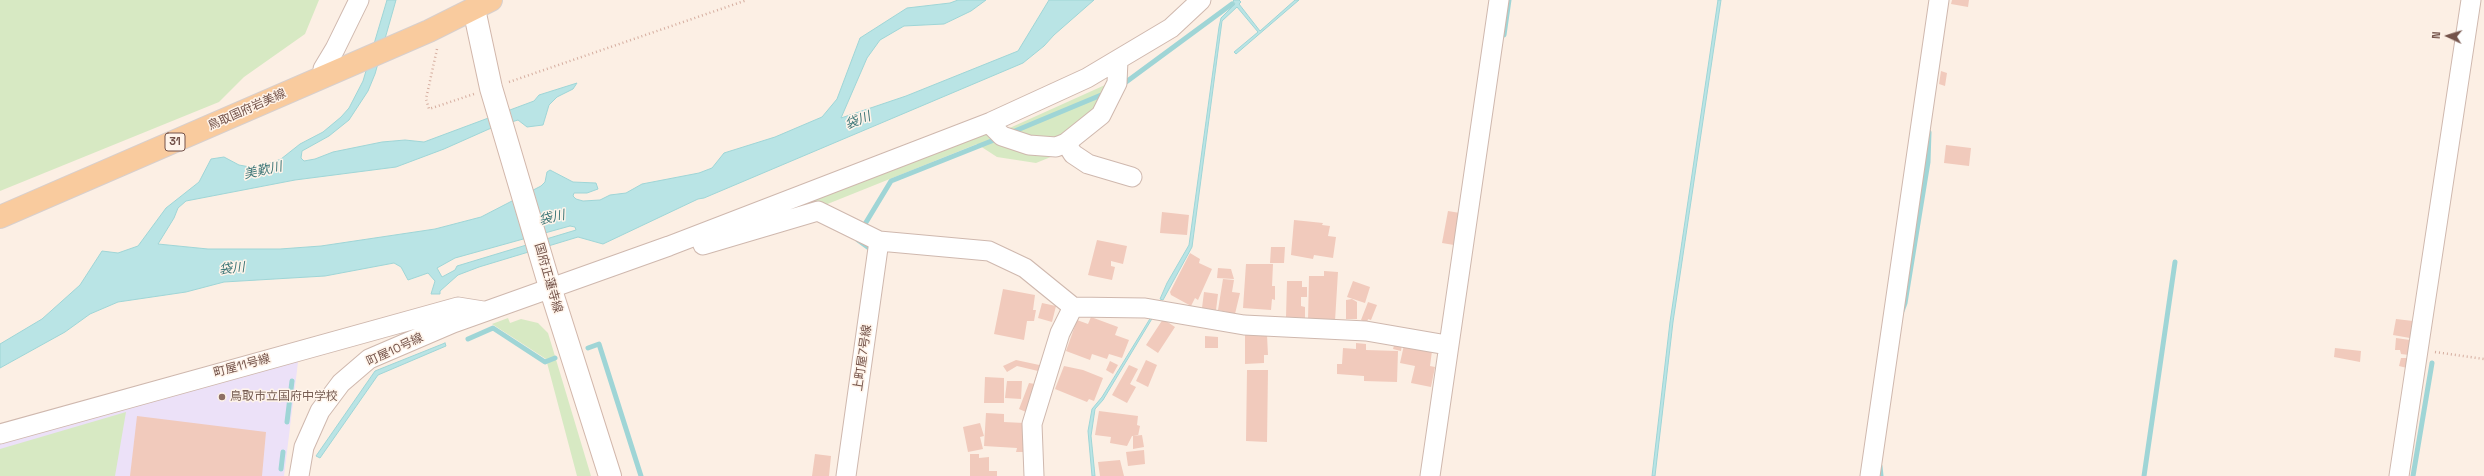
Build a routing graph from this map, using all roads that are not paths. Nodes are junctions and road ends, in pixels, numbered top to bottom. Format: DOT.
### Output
graph roads {
  1 [pos="359,0"];
  2 [pos="1201,0"];
  3 [pos="1499,0"];
  4 [pos="1939,0"];
  5 [pos="2471,0"];
  6 [pos="483,4"];
  7 [pos="1118,60"];
  8 [pos="323,77"];
  9 [pos="988,123"];
  10 [pos="1066,143"];
  11 [pos="1132,177"];
  12 [pos="0,218"];
  13 [pos="880,241"];
  14 [pos="669,246"];
  15 [pos="550,287"];
  16 [pos="1073,306"];
  17 [pos="486,311"];
  18 [pos="1447,345"];
  19 [pos="0,434"];
  20 [pos="299,476"];
  21 [pos="610,476"];
  22 [pos="846,476"];
  23 [pos="1034,476"];
  24 [pos="1430,476"];
  25 [pos="1870,476"];
  26 [pos="2399,476"];
  1 -- 8 [label="street"];
  2 -- 7 [label="street, 町屋10号線"];
  3 -- 18 [label="street"];
  4 -- 25 [label="street"];
  5 -- 26 [label="street"];
  6 -- 8 [label="main road, 鳥取国府岩美線 / 31"];
  6 -- 15 [label="main road, 国府正蓮寺線"];
  7 -- 9 [label="street, 町屋10号線"];
  7 -- 10 [label="street"];
  8 -- 12 [label="main road, 鳥取国府岩美線 / 31"];
  9 -- 10 [label="street"];
  9 -- 14 [label="street, 町屋10号線"];
  10 -- 11 [label="street"];
  13 -- 14 [label="street"];
  13 -- 16 [label="street"];
  13 -- 22 [label="street, 上町屋7号線"];
  14 -- 15 [label="street, 町屋10号線"];
  15 -- 17 [label="street, 町屋10号線"];
  15 -- 21 [label="main road, 国府正蓮寺線"];
  16 -- 18 [label="street"];
  16 -- 23 [label="street"];
  17 -- 19 [label="street, 町屋11号線"];
  17 -- 20 [label="street, 町屋10号線"];
  18 -- 24 [label="street"];
}
